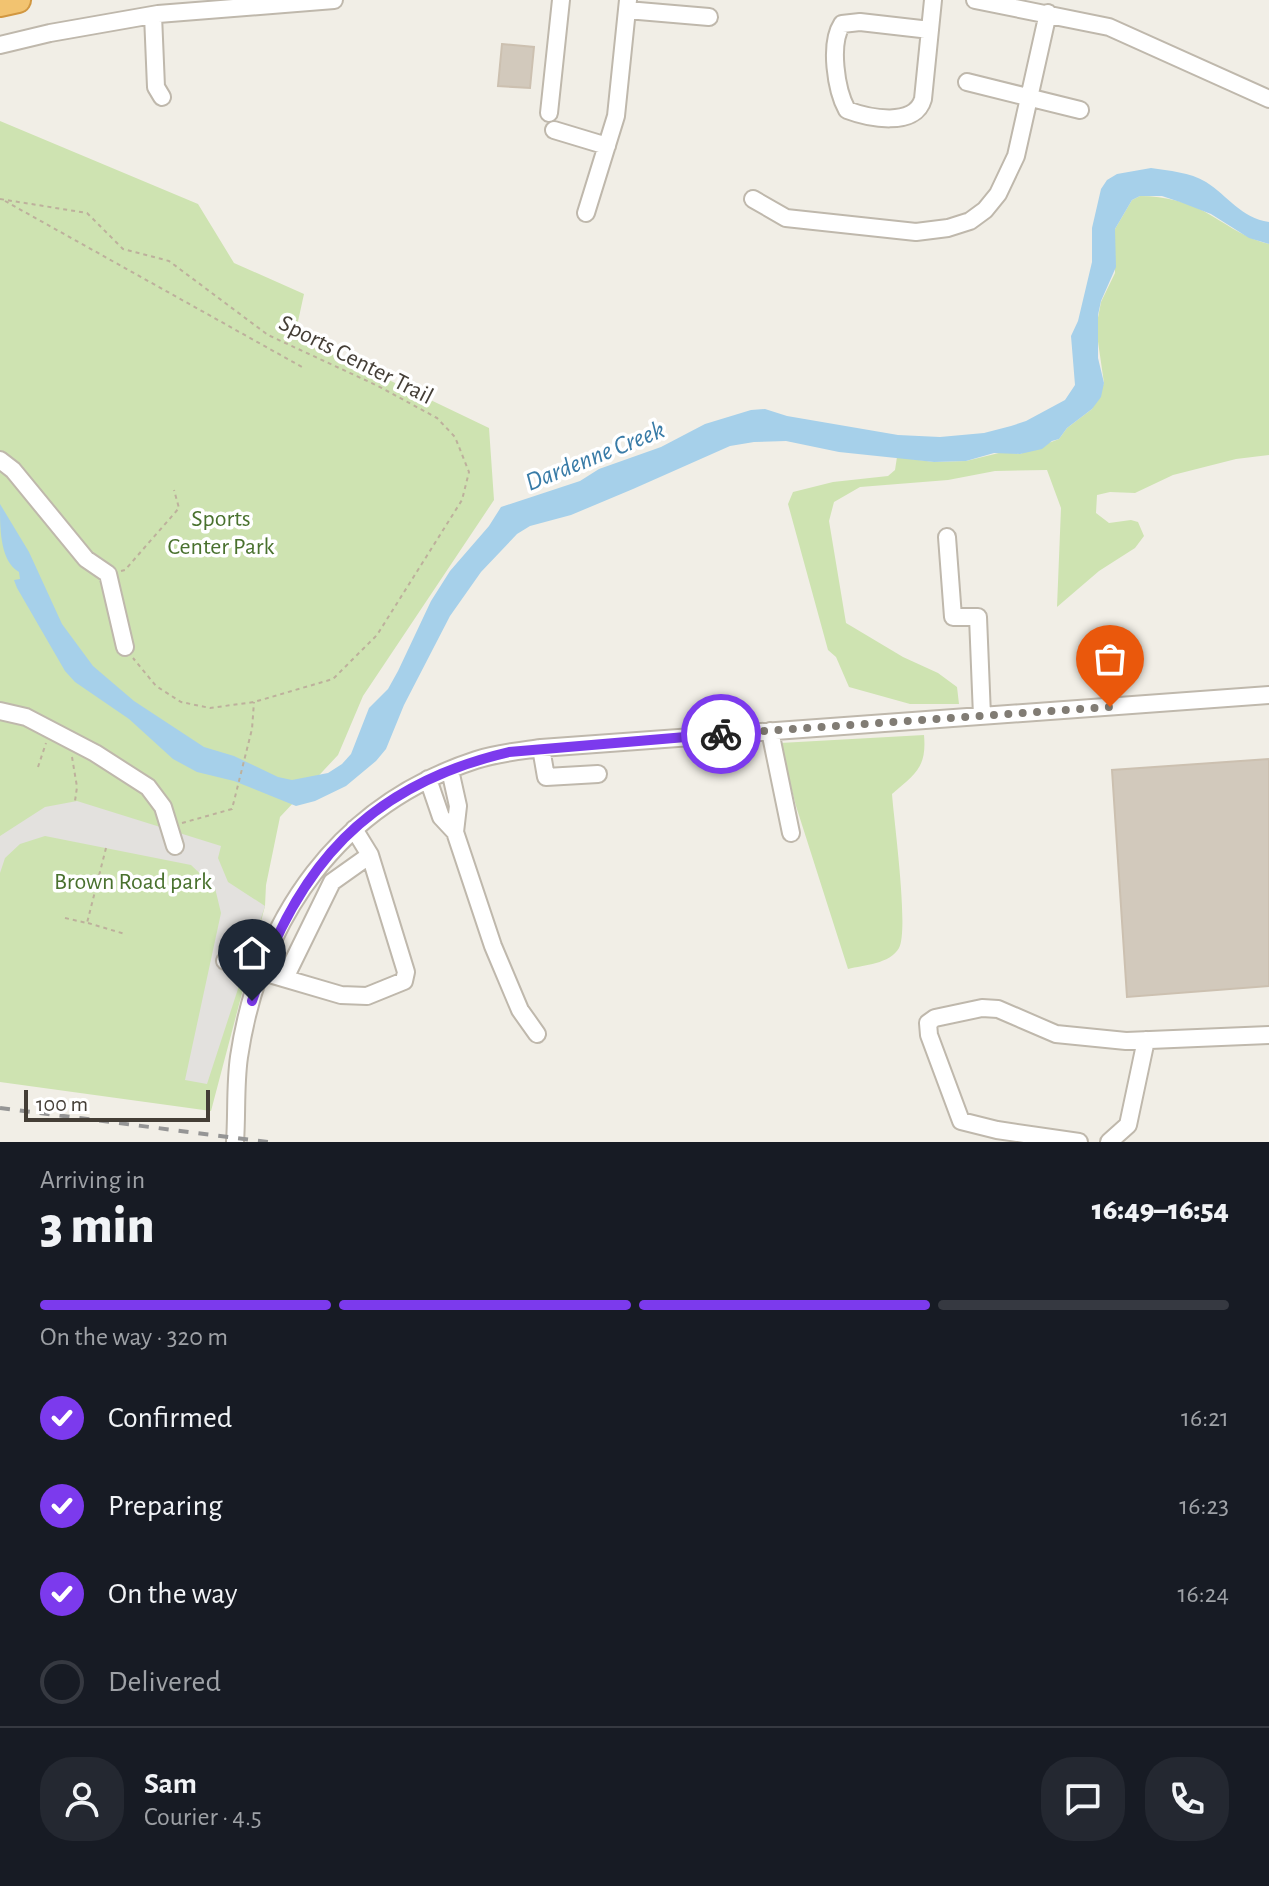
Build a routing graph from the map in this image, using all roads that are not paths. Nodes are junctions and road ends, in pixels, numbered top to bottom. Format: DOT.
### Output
graph roads {
  1 [pos="18,0"];
  2 [pos="334,0"];
  3 [pos="561,0"];
  4 [pos="933,0"];
  5 [pos="975,0"];
  6 [pos="0,4"];
  7 [pos="627,5"];
  8 [pos="1048,13"];
  9 [pos="153,15"];
  10 [pos="709,17"];
  11 [pos="930,30"];
  12 [pos="0,45"];
  13 [pos="967,82"];
  14 [pos="1029,96"];
  15 [pos="162,97"];
  16 [pos="1269,99"];
  17 [pos="1080,110"];
  18 [pos="607,146"];
  19 [pos="753,199"];
  20 [pos="586,213"];
  21 [pos="0,460"];
  22 [pos="947,537"];
  23 [pos="125,647"];
  24 [pos="1269,695"];
  25 [pos="0,711"];
  26 [pos="982,716"];
  27 [pos="770,731"];
  28 [pos="541,748"];
  29 [pos="450,770"];
  30 [pos="598,774"];
  31 [pos="428,779"];
  32 [pos="354,829"];
  33 [pos="455,832"];
  34 [pos="791,833"];
  35 [pos="175,846"];
  36 [pos="370,855"];
  37 [pos="225,961"];
  38 [pos="262,971"];
  39 [pos="285,978"];
  40 [pos="537,1034"];
  41 [pos="1269,1035"];
  42 [pos="1146,1040"];
  43 [pos="235,1142"];
  44 [pos="1079,1142"];
  45 [pos="1109,1142"];
  1 -- 6 [label="highway"];
  2 -- 9 [label="street"];
  3 -- 18 [label="street"];
  4 -- 11 [label="street"];
  5 -- 8 [label="street"];
  7 -- 10 [label="street"];
  7 -- 18 [label="street"];
  8 -- 14 [label="street"];
  8 -- 16 [label="street"];
  9 -- 12 [label="street"];
  9 -- 15 [label="street"];
  11 -- 11 [label="street"];
  13 -- 14 [label="street"];
  14 -- 17 [label="street"];
  14 -- 19 [label="street"];
  18 -- 20 [label="street"];
  21 -- 23 [label="street"];
  22 -- 26 [label="street"];
  24 -- 26 [label="street"];
  25 -- 35 [label="street"];
  26 -- 27 [label="street"];
  27 -- 28 [label="street"];
  27 -- 34 [label="street"];
  28 -- 29 [label="street"];
  28 -- 30 [label="street"];
  29 -- 31 [label="street"];
  29 -- 33 [label="street"];
  31 -- 32 [label="street"];
  31 -- 33 [label="street"];
  32 -- 36 [label="street"];
  32 -- 38 [label="street"];
  33 -- 40 [label="street"];
  36 -- 39 [label="street"];
  36 -- 39 [label="street"];
  37 -- 38 [label="street"];
  38 -- 39 [label="street"];
  38 -- 43 [label="street"];
  41 -- 42 [label="street"];
  42 -- 44 [label="street"];
  42 -- 45 [label="street"];
}
